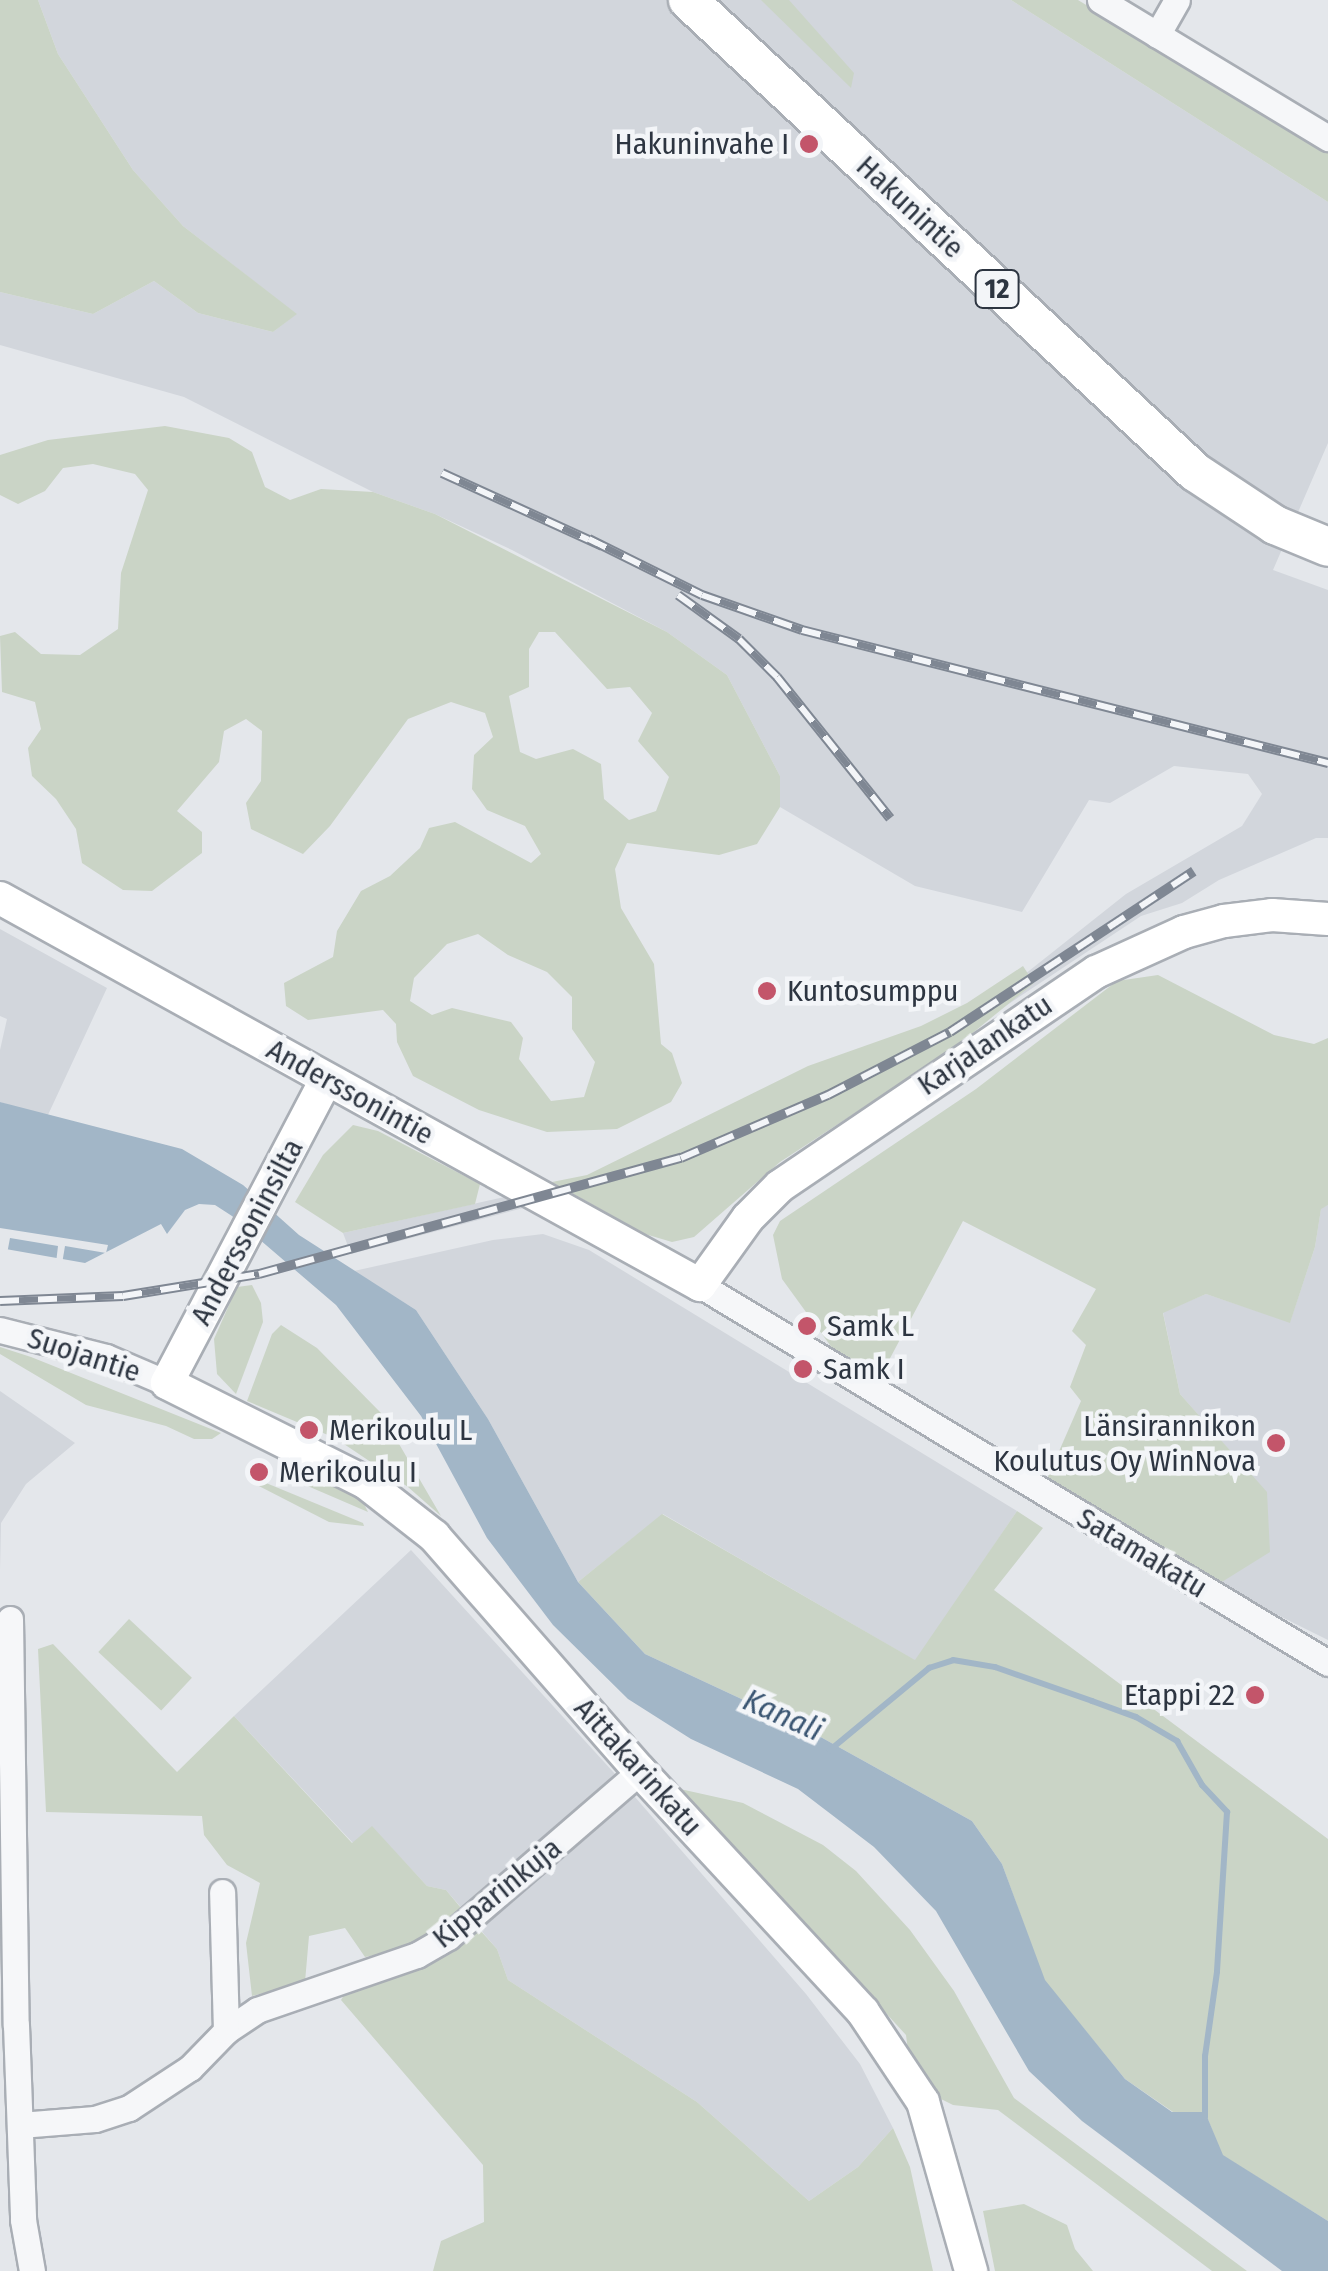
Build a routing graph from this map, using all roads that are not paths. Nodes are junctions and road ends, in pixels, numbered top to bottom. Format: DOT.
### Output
graph roads {
  1 [pos="688,0"];
  2 [pos="1100,0"];
  3 [pos="1177,0"];
  4 [pos="1157,36"];
  5 [pos="1328,138"];
  6 [pos="1328,547"];
  7 [pos="0,898"];
  8 [pos="1328,920"];
  9 [pos="326,1080"];
  10 [pos="700,1285"];
  11 [pos="0,1330"];
  12 [pos="167,1383"];
  13 [pos="10,1619"];
  14 [pos="1328,1663"];
  15 [pos="640,1772"];
  16 [pos="5,1834"];
  17 [pos="222,1892"];
  18 [pos="8,2024"];
  19 [pos="226,2031"];
  20 [pos="20,2126"];
  21 [pos="12,2221"];
  22 [pos="32,2271"];
  23 [pos="970,2271"];
  1 -- 6 [label="highway, Hakunintie / 12"];
  2 -- 4 [label="street"];
  3 -- 4 [label="street"];
  4 -- 5 [label="street"];
  7 -- 9 [label="main road, Anderssonintie"];
  8 -- 10 [label="main road, Karjalankatu"];
  9 -- 10 [label="main road, Anderssonintie"];
  9 -- 12 [label="main road, Anderssoninsilta"];
  10 -- 14 [label="street, Satamakatu"];
  11 -- 12 [label="street, Suojantie"];
  12 -- 15 [label="main road, Aittakarinkatu"];
  13 -- 16 [label="street"];
  15 -- 19 [label="street, Kipparinkuja"];
  15 -- 23 [label="main road, Aittakarinkatu"];
  16 -- 18 [label="street"];
  17 -- 19 [label="street"];
  18 -- 20 [label="street"];
  19 -- 20 [label="street, Kipparinkuja"];
  20 -- 21 [label="street"];
  21 -- 22 [label="street"];
}
